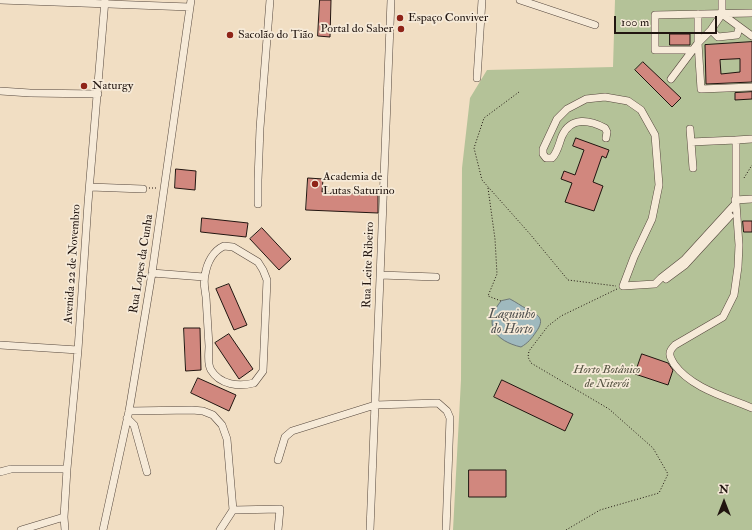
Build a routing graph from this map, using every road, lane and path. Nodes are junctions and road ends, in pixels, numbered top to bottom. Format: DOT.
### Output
graph roads {
  1 [pos="0,0"];
  2 [pos="270,0"];
  3 [pos="391,0"];
  4 [pos="482,0"];
  5 [pos="520,0"];
  6 [pos="722,0"];
  7 [pos="105,2"];
  8 [pos="190,3"];
  9 [pos="752,13"];
  10 [pos="698,14"];
  11 [pos="722,14"];
  12 [pos="595,25"];
  13 [pos="739,28"];
  14 [pos="711,30"];
  15 [pos="752,36"];
  16 [pos="698,43"];
  17 [pos="693,50"];
  18 [pos="477,78"];
  19 [pos="671,79"];
  20 [pos="752,87"];
  21 [pos="0,91"];
  22 [pos="519,92"];
  23 [pos="98,94"];
  24 [pos="690,129"];
  25 [pos="606,138"];
  26 [pos="752,139"];
  27 [pos="736,140"];
  28 [pos="691,142"];
  29 [pos="752,165"];
  30 [pos="694,168"];
  31 [pos="744,178"];
  32 [pos="90,187"];
  33 [pos="488,187"];
  34 [pos="164,188"];
  35 [pos="143,189"];
  36 [pos="752,199"];
  37 [pos="258,204"];
  38 [pos="736,204"];
  39 [pos="152,274"];
  40 [pos="380,275"];
  41 [pos="204,276"];
  42 [pos="436,277"];
  43 [pos="623,286"];
  44 [pos="500,301"];
  45 [pos="0,345"];
  46 [pos="78,350"];
  47 [pos="375,405"];
  48 [pos="752,408"];
  49 [pos="128,415"];
  50 [pos="278,460"];
  51 [pos="67,469"];
  52 [pos="0,472"];
  53 [pos="147,472"];
  54 [pos="233,510"];
  55 [pos="64,517"];
  56 [pos="21,530"];
  57 [pos="65,530"];
  58 [pos="103,530"];
  59 [pos="220,530"];
  60 [pos="278,530"];
  61 [pos="370,530"];
  62 [pos="446,530"];
  63 [pos="566,530"];
  1 -- 7 [label="street"];
  2 -- 37 [label="street"];
  3 -- 40 [label="street, Rua Leite Ribeiro"];
  4 -- 18 [label="street"];
  5 -- 12 [label="street"];
  6 -- 11 [label="street"];
  7 -- 8 [label="street"];
  7 -- 23 [label="street, Avenida 22 de Novembro"];
  8 -- 34 [label="street, Rua Lopes da Cunha"];
  9 -- 11 [label="street"];
  10 -- 11 [label="street"];
  10 -- 16 [label="street"];
  10 -- 17 [label="street"];
  11 -- 13 [label="street"];
  11 -- 14 [label="street"];
  13 -- 14 [label="street"];
  13 -- 15 [label="street"];
  14 -- 16 [label="street"];
  16 -- 17 [label="street"];
  16 -- 20 [label="street"];
  17 -- 19 [label="street"];
  21 -- 23 [label="street"];
  22 -- 33 [label="path"];
  23 -- 32 [label="street, Avenida 22 de Novembro"];
  24 -- 28 [label="street"];
  25 -- 43 [label="street"];
  26 -- 27 [label="street"];
  27 -- 28 [label="street"];
  27 -- 38 [label="street"];
  28 -- 30 [label="street"];
  29 -- 31 [label="path"];
  32 -- 35 [label="street"];
  32 -- 46 [label="street, Avenida 22 de Novembro"];
  33 -- 43 [label="path"];
  33 -- 44 [label="path"];
  34 -- 35 [label="path"];
  34 -- 39 [label="street, Rua Lopes da Cunha"];
  36 -- 38 [label="street"];
  38 -- 43 [label="street"];
  38 -- 48 [label="street"];
  39 -- 41 [label="street"];
  39 -- 49 [label="street, Rua Lopes da Cunha"];
  40 -- 42 [label="street"];
  40 -- 47 [label="street, Rua Leite Ribeiro"];
  41 -- 41 [label="street"];
  43 -- 63 [label="path"];
  45 -- 46 [label="street"];
  46 -- 51 [label="street, Avenida 22 de Novembro"];
  47 -- 50 [label="street"];
  47 -- 61 [label="street, Rua Leite Ribeiro"];
  47 -- 62 [label="street"];
  49 -- 53 [label="street"];
  49 -- 54 [label="street"];
  49 -- 58 [label="street, Rua Lopes da Cunha"];
  51 -- 52 [label="street"];
  51 -- 55 [label="street, Avenida 22 de Novembro"];
  54 -- 59 [label="street"];
  54 -- 60 [label="street"];
  55 -- 56 [label="street"];
  55 -- 57 [label="street, Avenida 22 de Novembro"];
}
